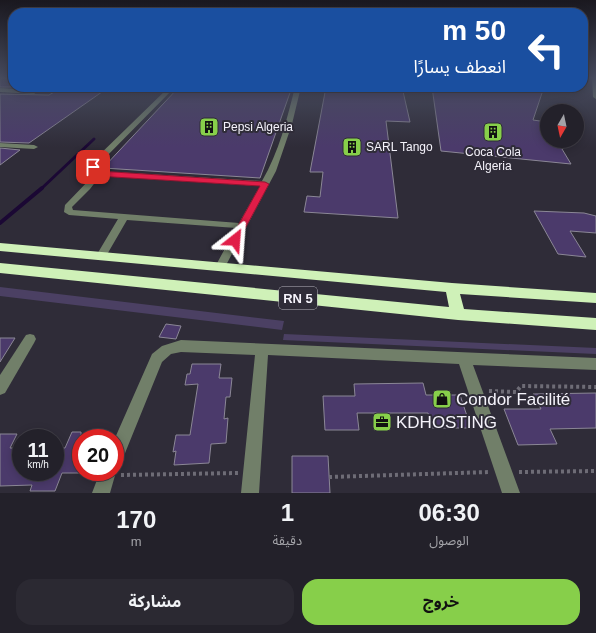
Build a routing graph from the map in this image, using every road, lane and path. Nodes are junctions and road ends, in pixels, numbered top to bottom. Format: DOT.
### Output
graph roads {
  1 [pos="158,101"];
  2 [pos="295,101"];
  3 [pos="0,145"];
  4 [pos="34,147"];
  5 [pos="97,173"];
  6 [pos="265,184"];
  7 [pos="124,217"];
  8 [pos="242,226"];
  9 [pos="0,247"];
  10 [pos="101,256"];
  11 [pos="220,267"];
  12 [pos="0,268"];
  13 [pos="452,288"];
  14 [pos="596,298"];
  15 [pos="458,314"];
  16 [pos="596,324"];
  17 [pos="30,339"];
  18 [pos="262,350"];
  19 [pos="464,358"];
  20 [pos="596,364"];
  21 [pos="596,387"];
  22 [pos="0,388"];
  23 [pos="475,391"];
  24 [pos="124,434"];
  25 [pos="596,471"];
  26 [pos="504,472"];
  27 [pos="252,473"];
  28 [pos="124,474"];
  29 [pos="329,477"];
  30 [pos="105,481"];
  31 [pos="101,493"];
  32 [pos="250,493"];
  33 [pos="511,493"];
  1 -- 5 [label="street"];
  2 -- 6 [label="street"];
  3 -- 4 [label="street"];
  5 -- 6 [label="street"];
  5 -- 7 [label="street"];
  6 -- 8 [label="street"];
  7 -- 8 [label="street"];
  7 -- 10 [label="street"];
  8 -- 11 [label="street"];
  9 -- 10 [label="highway, RN 5"];
  10 -- 11 [label="highway, RN 5"];
  11 -- 13 [label="highway, RN 5"];
  12 -- 15 [label="highway, RN 5"];
  13 -- 14 [label="highway, RN 5"];
  13 -- 15 [label="highway"];
  15 -- 16 [label="highway, RN 5"];
  17 -- 22 [label="street"];
  18 -- 19 [label="street"];
  18 -- 24 [label="street"];
  18 -- 27 [label="street"];
  19 -- 20 [label="street"];
  19 -- 23 [label="street"];
  21 -- 23 [label="path"];
  23 -- 26 [label="street"];
  25 -- 26 [label="path"];
  26 -- 29 [label="path"];
  26 -- 33 [label="street"];
  27 -- 28 [label="path"];
  27 -- 32 [label="street"];
  30 -- 31 [label="street"];
}
